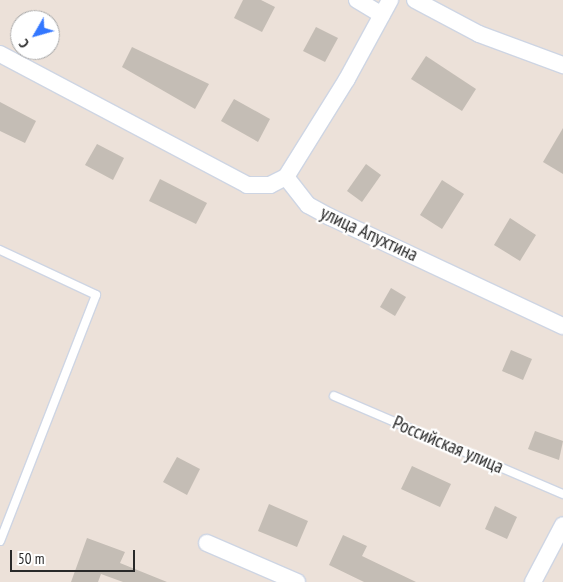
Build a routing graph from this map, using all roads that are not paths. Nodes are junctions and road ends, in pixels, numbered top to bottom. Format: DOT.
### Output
graph roads {
  1 [pos="356,0"];
  2 [pos="390,0"];
  3 [pos="415,0"];
  4 [pos="382,15"];
  5 [pos="0,54"];
  6 [pos="563,65"];
  7 [pos="286,178"];
  8 [pos="0,250"];
  9 [pos="563,326"];
  10 [pos="334,396"];
  11 [pos="563,494"];
  12 [pos="563,526"];
  13 [pos="0,541"];
  14 [pos="207,543"];
  15 [pos="297,582"];
  16 [pos="533,582"];
  1 -- 4 [label="street"];
  2 -- 4 [label="street"];
  3 -- 6 [label="street"];
  4 -- 7 [label="street"];
  5 -- 7 [label="street"];
  7 -- 9 [label="street, улица Апухтина"];
  8 -- 13 [label="lane"];
  10 -- 11 [label="lane, Российская улица"];
  12 -- 16 [label="street"];
  14 -- 15 [label="street"];
}
